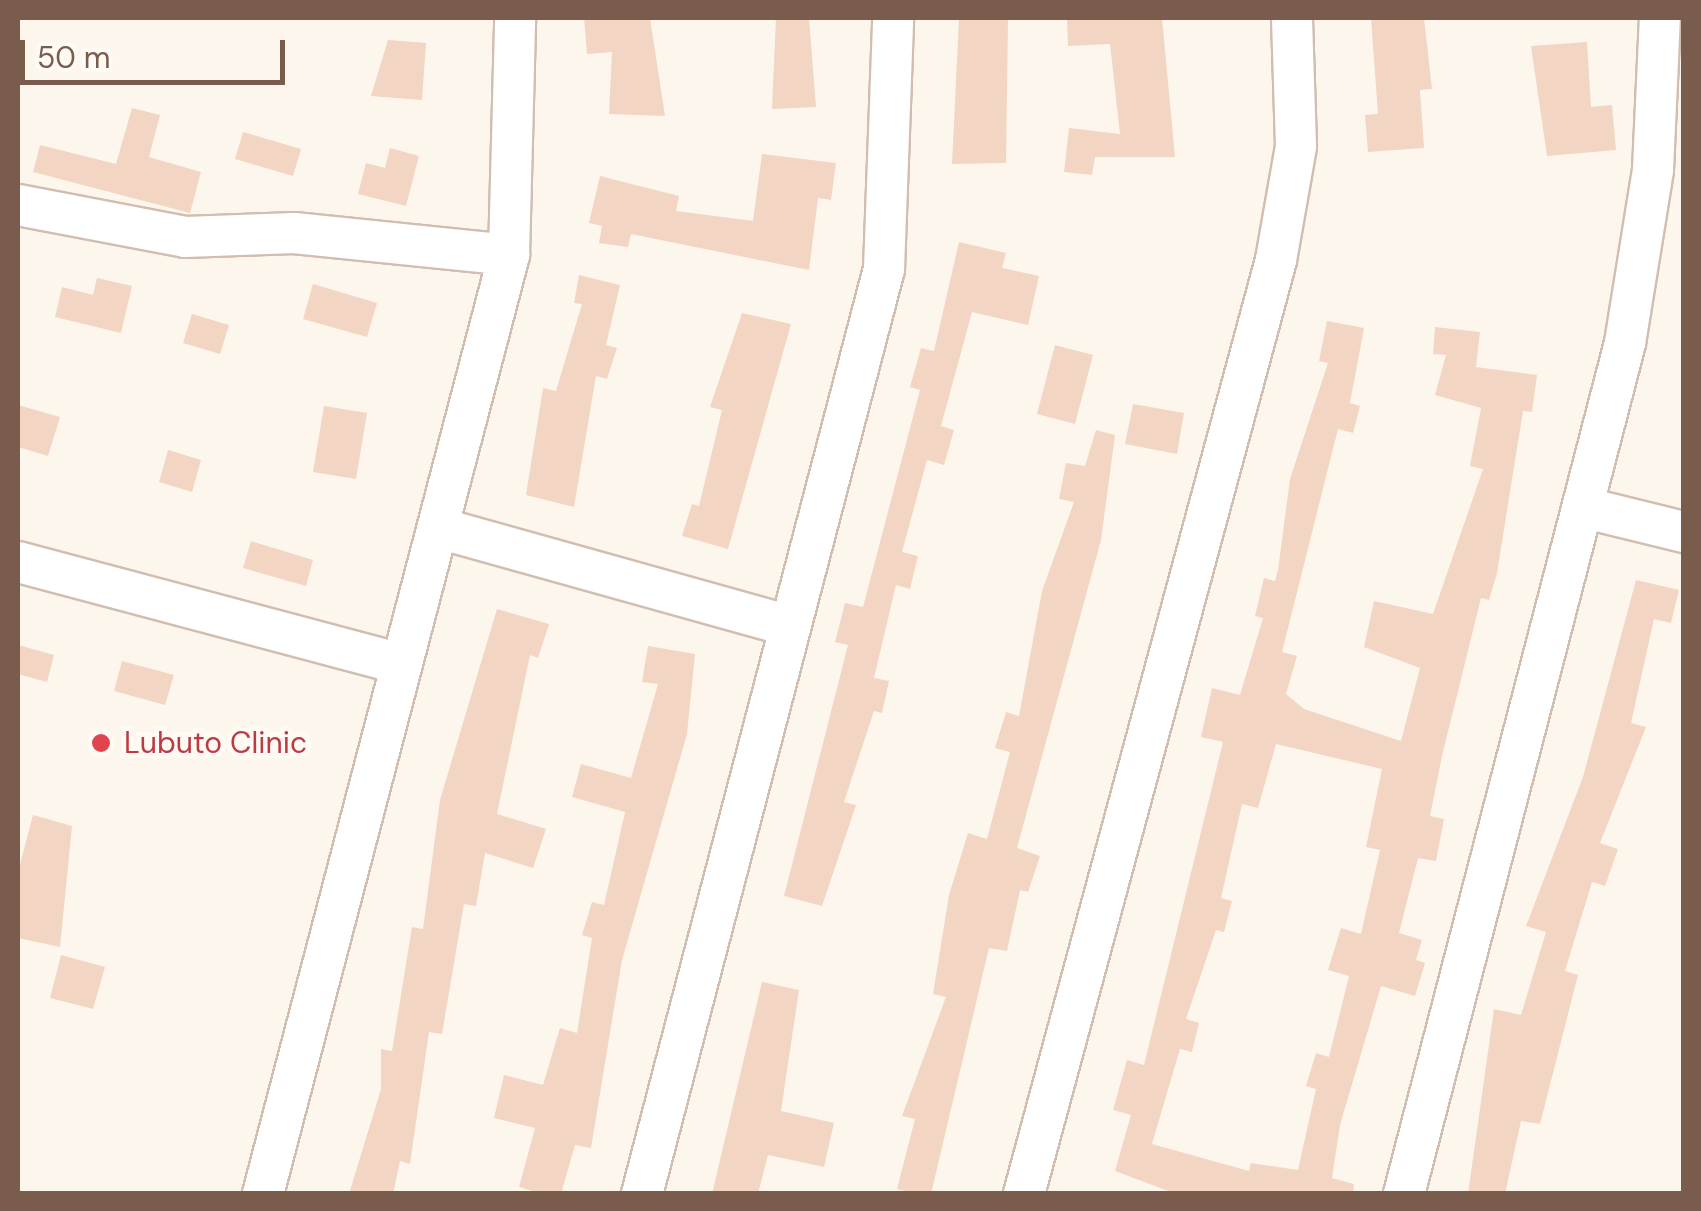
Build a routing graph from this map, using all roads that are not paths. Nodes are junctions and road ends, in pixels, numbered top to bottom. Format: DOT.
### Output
graph roads {
  1 [pos="516,18"];
  2 [pos="893,18"];
  3 [pos="1292,18"];
  4 [pos="1660,18"];
  5 [pos="18,205"];
  6 [pos="509,255"];
  7 [pos="1586,508"];
  8 [pos="439,528"];
  9 [pos="1684,532"];
  10 [pos="18,562"];
  11 [pos="787,625"];
  12 [pos="402,664"];
  13 [pos="263,1194"];
  14 [pos="642,1194"];
  15 [pos="1024,1194"];
  16 [pos="1404,1194"];
  1 -- 6 [label="street"];
  2 -- 11 [label="street"];
  3 -- 15 [label="street"];
  4 -- 7 [label="street"];
  5 -- 6 [label="street"];
  6 -- 8 [label="street"];
  7 -- 9 [label="street"];
  7 -- 16 [label="street"];
  8 -- 11 [label="street"];
  8 -- 12 [label="street"];
  10 -- 12 [label="street"];
  11 -- 14 [label="street"];
  12 -- 13 [label="street"];
}
